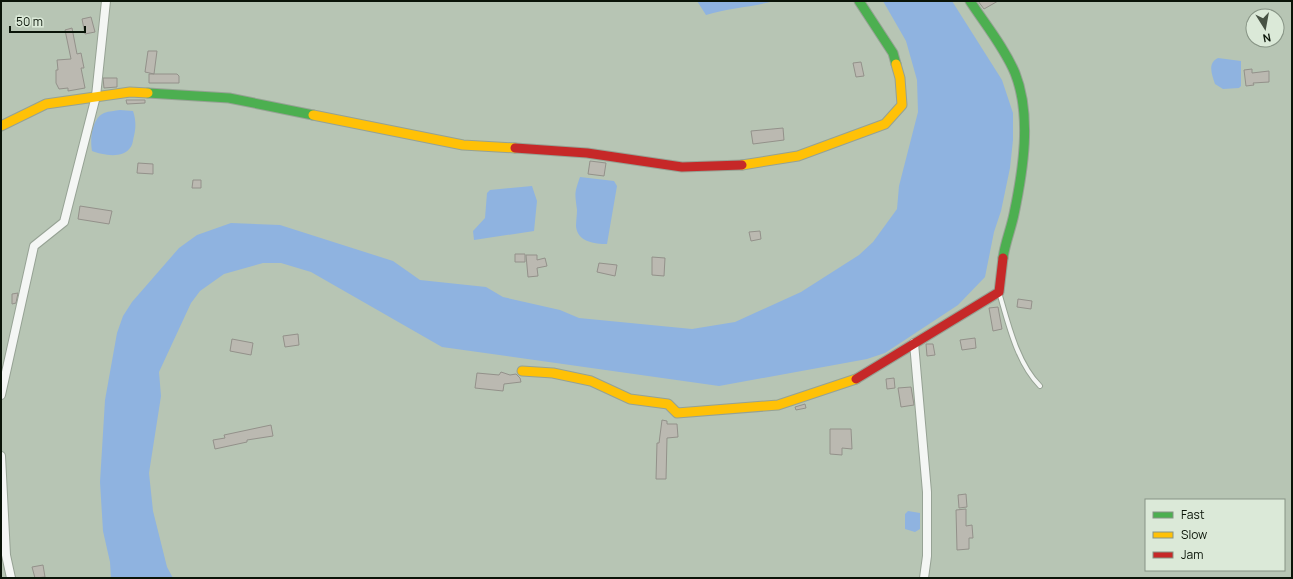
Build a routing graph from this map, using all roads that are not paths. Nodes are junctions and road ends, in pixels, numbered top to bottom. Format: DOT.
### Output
graph roads {
  1 [pos="106,1"];
  2 [pos="859,1"];
  3 [pos="970,1"];
  4 [pos="96,96"];
  5 [pos="1,126"];
  6 [pos="999,292"];
  7 [pos="914,343"];
  8 [pos="522,371"];
  9 [pos="1040,386"];
  10 [pos="1,395"];
  11 [pos="1,456"];
  12 [pos="11,578"];
  13 [pos="924,578"];
  1 -- 4 [label="street"];
  2 -- 4 [label="street"];
  3 -- 6 [label="street"];
  4 -- 5 [label="street"];
  4 -- 10 [label="street"];
  6 -- 7 [label="street"];
  6 -- 9 [label="lane"];
  7 -- 8 [label="street"];
  7 -- 13 [label="street"];
  11 -- 12 [label="street"];
}
